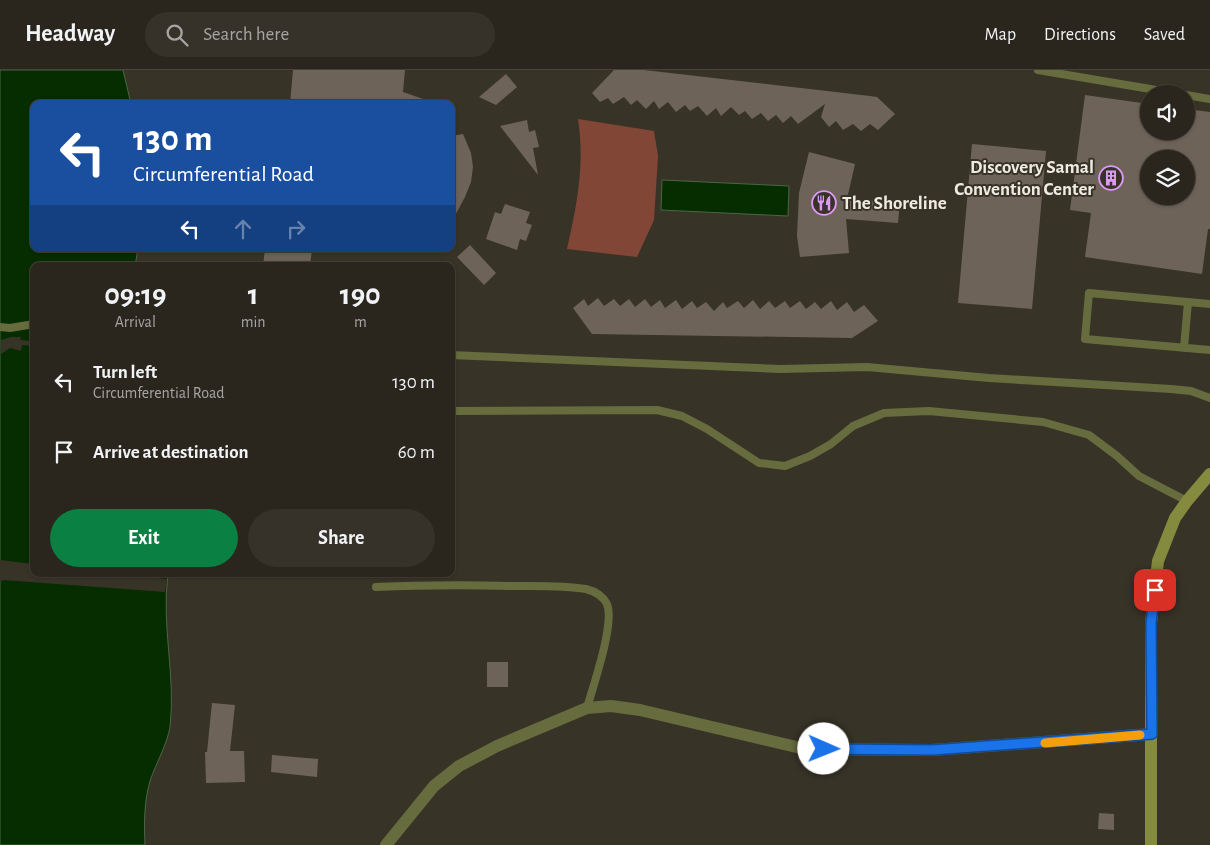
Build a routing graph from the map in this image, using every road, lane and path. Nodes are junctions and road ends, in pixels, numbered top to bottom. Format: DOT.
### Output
graph roads {
  1 [pos="1038,70"];
  2 [pos="1140,87"];
  3 [pos="1195,96"];
  4 [pos="1210,99"];
  5 [pos="1188,302"];
  6 [pos="1210,304"];
  7 [pos="30,325"];
  8 [pos="0,327"];
  9 [pos="1184,348"];
  10 [pos="1210,350"];
  11 [pos="455,355"];
  12 [pos="1210,398"];
  13 [pos="455,411"];
  14 [pos="1210,474"];
  15 [pos="1187,500"];
  16 [pos="376,587"];
  17 [pos="587,708"];
  18 [pos="1152,734"];
  19 [pos="386,845"];
  20 [pos="1150,845"];
  1 -- 2 [label="lane"];
  3 -- 4 [label="lane"];
  5 -- 6 [label="lane"];
  5 -- 9 [label="lane"];
  5 -- 9 [label="lane"];
  7 -- 8 [label="lane"];
  9 -- 10 [label="lane"];
  11 -- 12 [label="lane"];
  13 -- 15 [label="lane"];
  14 -- 15 [label="main road"];
  15 -- 18 [label="main road"];
  16 -- 17 [label="lane"];
  17 -- 18 [label="street"];
  17 -- 19 [label="street"];
  18 -- 20 [label="main road"];
}
